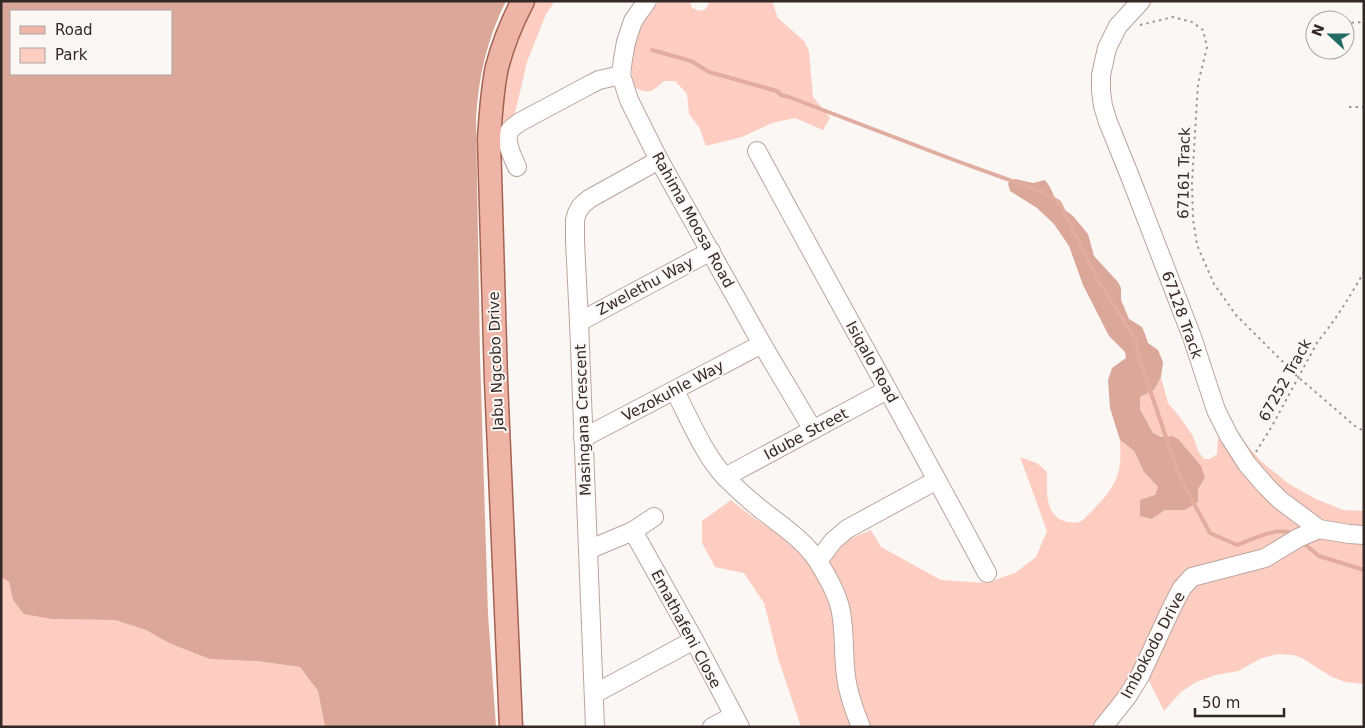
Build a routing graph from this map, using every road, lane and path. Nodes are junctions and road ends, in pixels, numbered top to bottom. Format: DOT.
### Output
graph roads {
  1 [pos="523,1"];
  2 [pos="647,1"];
  3 [pos="1142,1"];
  4 [pos="1118,26"];
  5 [pos="621,75"];
  6 [pos="1349,107"];
  7 [pos="1364,108"];
  8 [pos="757,151"];
  9 [pos="659,160"];
  10 [pos="517,167"];
  11 [pos="711,251"];
  12 [pos="1364,272"];
  13 [pos="579,322"];
  14 [pos="762,344"];
  15 [pos="1298,377"];
  16 [pos="887,390"];
  17 [pos="675,391"];
  18 [pos="813,430"];
  19 [pos="1364,431"];
  20 [pos="583,438"];
  21 [pos="1247,464"];
  22 [pos="725,477"];
  23 [pos="937,480"];
  24 [pos="654,517"];
  25 [pos="1319,529"];
  26 [pos="633,531"];
  27 [pos="1364,535"];
  28 [pos="588,550"];
  29 [pos="818,561"];
  30 [pos="986,573"];
  31 [pos="694,640"];
  32 [pos="594,694"];
  33 [pos="736,721"];
  34 [pos="511,727"];
  35 [pos="595,727"];
  36 [pos="712,727"];
  37 [pos="861,727"];
  38 [pos="1103,727"];
  1 -- 34 [label="main road, Jabu Ngcobo Drive"];
  2 -- 5 [label="street, Rahima Moosa Road"];
  3 -- 4 [label="street, 67128 Track"];
  4 -- 15 [label="path, 67161 Track"];
  4 -- 21 [label="street, 67128 Track"];
  5 -- 9 [label="street, Rahima Moosa Road"];
  5 -- 10 [label="street"];
  6 -- 7 [label="path"];
  8 -- 16 [label="street, Isiqalo Road"];
  9 -- 11 [label="street, Rahima Moosa Road"];
  9 -- 13 [label="street, Masingana Crescent"];
  11 -- 13 [label="street, Zwelethu Way"];
  11 -- 14 [label="street, Rahima Moosa Road"];
  12 -- 15 [label="path, 67252 Track"];
  13 -- 20 [label="street, Masingana Crescent"];
  14 -- 17 [label="street, Vezokuhle Way"];
  14 -- 18 [label="street, Rahima Moosa Road"];
  15 -- 19 [label="path, 67161 Track"];
  15 -- 21 [label="path, 67252 Track"];
  16 -- 18 [label="street, Idube Street"];
  16 -- 23 [label="street, Isiqalo Road"];
  17 -- 20 [label="street, Vezokuhle Way"];
  17 -- 22 [label="street"];
  18 -- 22 [label="street, Idube Street"];
  20 -- 28 [label="street, Masingana Crescent"];
  21 -- 25 [label="street, 67128 Track"];
  22 -- 29 [label="street"];
  23 -- 29 [label="street"];
  23 -- 30 [label="street, Isiqalo Road"];
  24 -- 26 [label="street"];
  25 -- 27 [label="street, 67128 Track"];
  25 -- 38 [label="street, Imbokodo Drive"];
  26 -- 28 [label="street"];
  26 -- 31 [label="street, Emathafeni Close"];
  28 -- 32 [label="street, Masingana Crescent"];
  29 -- 37 [label="street"];
  31 -- 32 [label="street"];
  31 -- 33 [label="street, Emathafeni Close"];
  32 -- 35 [label="street, Masingana Crescent"];
  33 -- 36 [label="street"];
}
